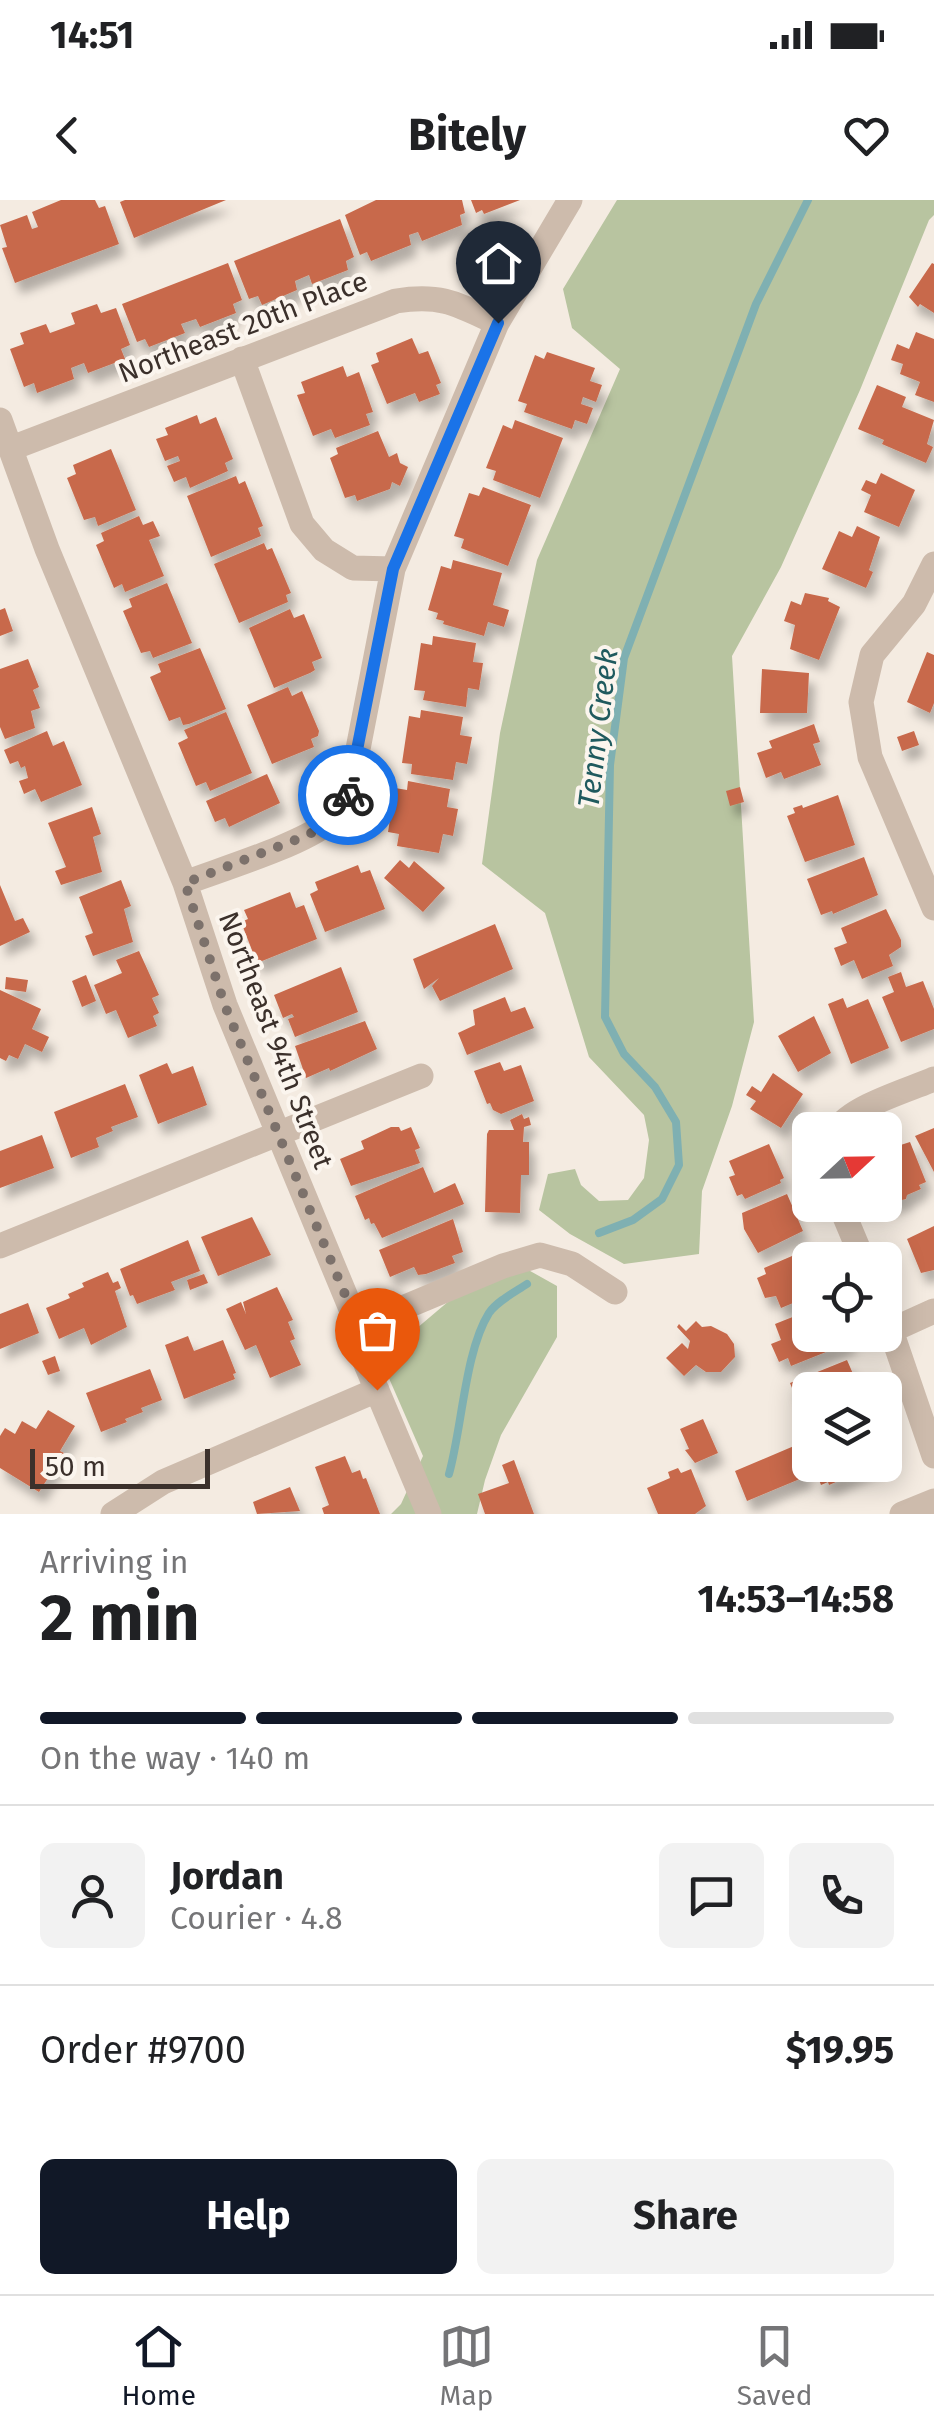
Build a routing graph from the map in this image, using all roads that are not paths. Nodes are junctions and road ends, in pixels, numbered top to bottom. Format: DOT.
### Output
graph roads {
  1 [pos="570,200"];
  2 [pos="498,323"];
  3 [pos="242,359"];
  4 [pos="0,420"];
  5 [pos="12,448"];
  6 [pos="934,564"];
  7 [pos="393,569"];
  8 [pos="185,883"];
  9 [pos="934,908"];
  10 [pos="421,1076"];
  11 [pos="934,1079"];
  12 [pos="857,1112"];
  13 [pos="278,1133"];
  14 [pos="0,1246"];
  15 [pos="615,1292"];
  16 [pos="934,1311"];
  17 [pos="902,1318"];
  18 [pos="356,1321"];
  19 [pos="899,1352"];
  20 [pos="377,1390"];
  21 [pos="934,1456"];
  22 [pos="934,1501"];
  23 [pos="113,1514"];
  24 [pos="429,1514"];
  25 [pos="902,1514"];
  1 -- 2 [label="street"];
  2 -- 3 [label="street, Northeast 20th Place"];
  2 -- 7 [label="street"];
  3 -- 5 [label="street, Northeast 20th Place"];
  3 -- 7 [label="street"];
  4 -- 5 [label="street, Northeast 94th Street"];
  5 -- 8 [label="street, Northeast 94th Street"];
  6 -- 9 [label="street"];
  7 -- 8 [label="street"];
  8 -- 13 [label="street, Northeast 94th Street"];
  10 -- 13 [label="street"];
  11 -- 12 [label="street"];
  13 -- 14 [label="street"];
  13 -- 18 [label="street, Northeast 94th Street"];
  15 -- 18 [label="street"];
  16 -- 17 [label="street"];
  18 -- 20 [label="street, Northeast 94th Street"];
  19 -- 21 [label="street"];
  20 -- 23 [label="street"];
  20 -- 24 [label="street, Northeast 94th Street"];
  22 -- 25 [label="street"];
}
